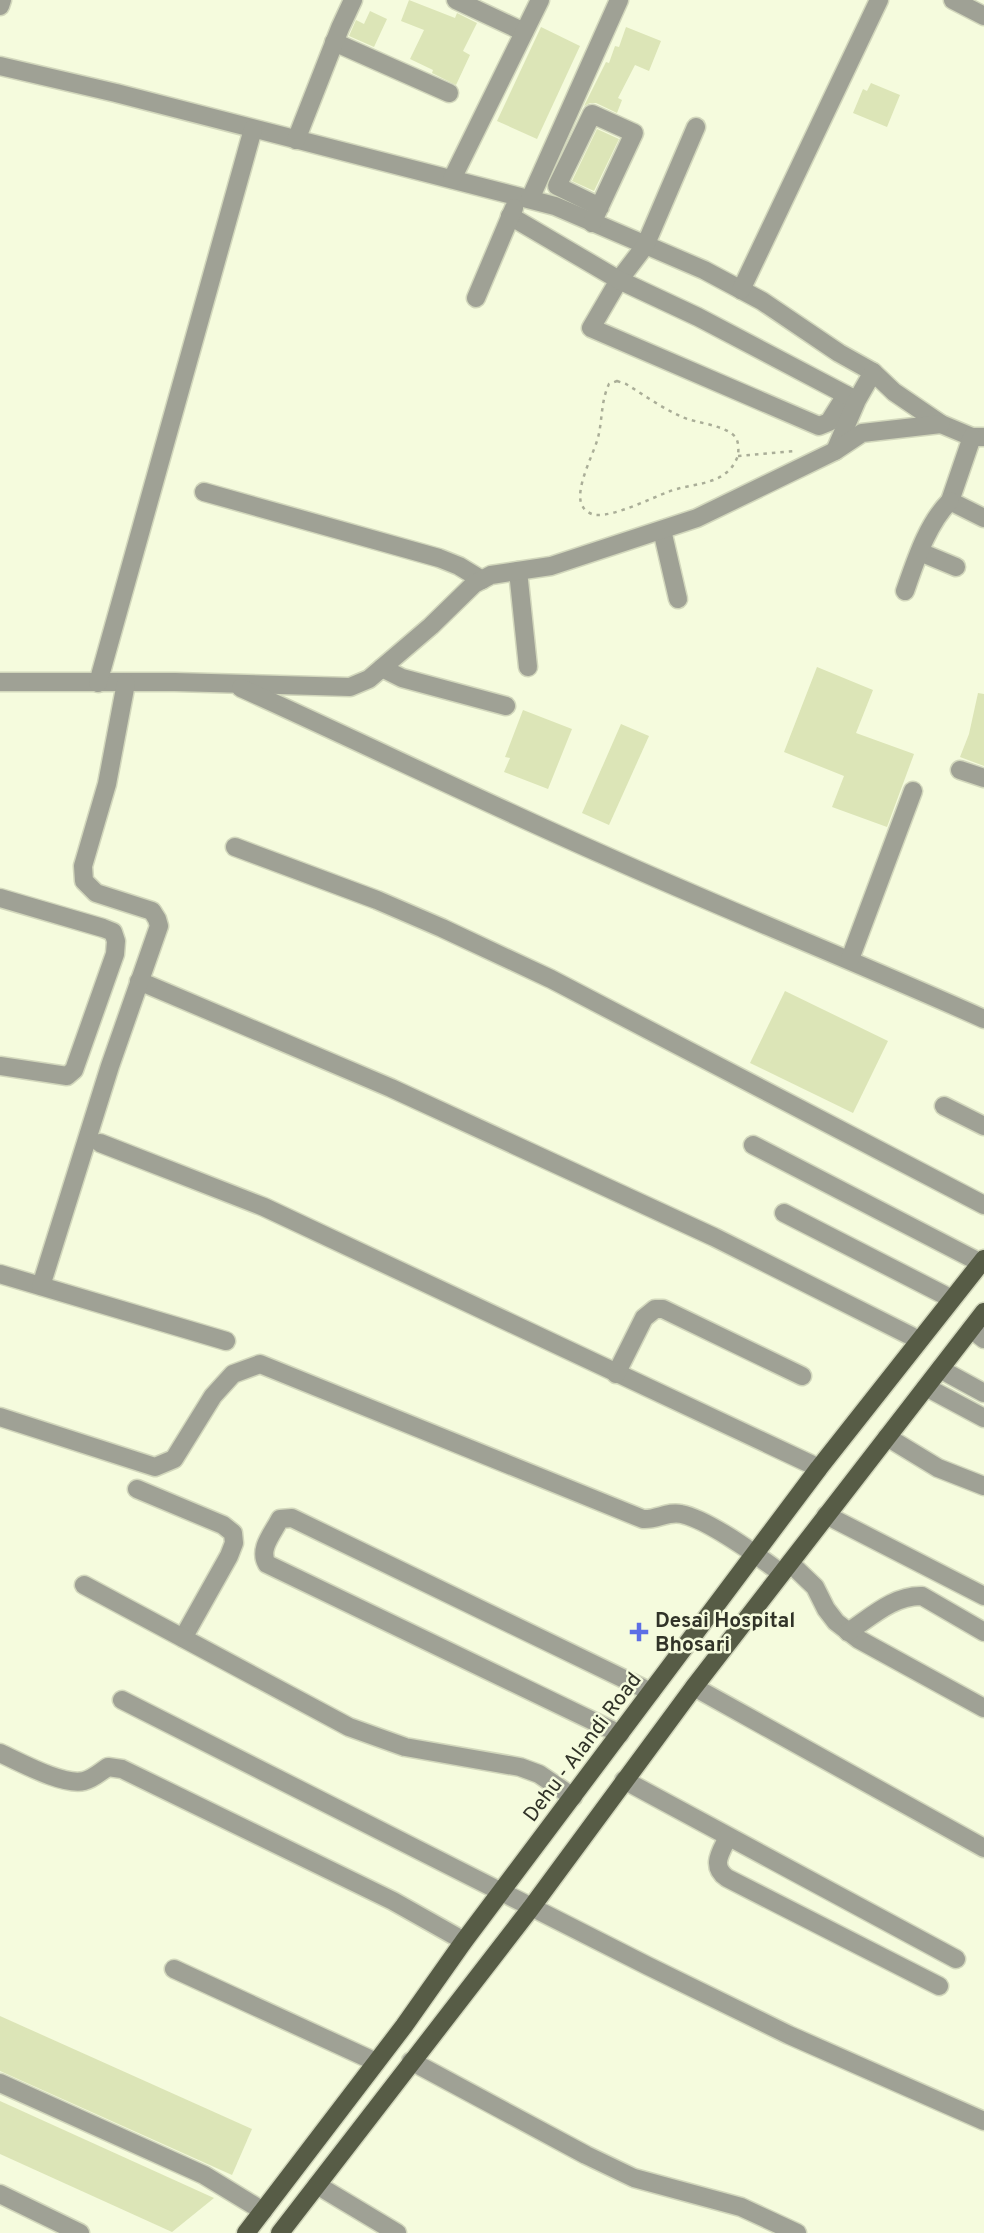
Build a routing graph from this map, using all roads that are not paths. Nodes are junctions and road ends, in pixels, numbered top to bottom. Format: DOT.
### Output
graph roads {
  1 [pos="2,0"];
  2 [pos="353,0"];
  3 [pos="456,0"];
  4 [pos="540,0"];
  5 [pos="619,0"];
  6 [pos="878,0"];
  7 [pos="953,0"];
  8 [pos="0,5"];
  9 [pos="984,16"];
  10 [pos="524,32"];
  11 [pos="334,42"];
  12 [pos="0,66"];
  13 [pos="449,93"];
  14 [pos="696,127"];
  15 [pos="253,129"];
  16 [pos="296,140"];
  17 [pos="452,179"];
  18 [pos="525,197"];
  19 [pos="596,215"];
  20 [pos="510,216"];
  21 [pos="645,246"];
  22 [pos="619,280"];
  23 [pos="741,290"];
  24 [pos="476,298"];
  25 [pos="873,372"];
  26 [pos="852,398"];
  27 [pos="941,424"];
  28 [pos="978,437"];
  29 [pos="835,451"];
  30 [pos="204,492"];
  31 [pos="950,501"];
  32 [pos="984,518"];
  33 [pos="662,530"];
  34 [pos="920,552"];
  35 [pos="956,567"];
  36 [pos="518,571"];
  37 [pos="482,580"];
  38 [pos="905,591"];
  39 [pos="678,599"];
  40 [pos="528,667"];
  41 [pos="382,668"];
  42 [pos="0,682"];
  43 [pos="98,683"];
  44 [pos="126,683"];
  45 [pos="231,683"];
  46 [pos="506,706"];
  47 [pos="960,771"];
  48 [pos="984,778"];
  49 [pos="913,791"];
  50 [pos="235,848"];
  51 [pos="0,898"];
  52 [pos="850,959"];
  53 [pos="139,981"];
  54 [pos="984,1019"];
  55 [pos="0,1066"];
  56 [pos="944,1106"];
  57 [pos="984,1126"];
  58 [pos="100,1143"];
  59 [pos="753,1145"];
  60 [pos="984,1205"];
  61 [pos="784,1213"];
  62 [pos="982,1261"];
  63 [pos="0,1274"];
  64 [pos="41,1286"];
  65 [pos="952,1299"];
  66 [pos="984,1312"];
  67 [pos="977,1334"];
  68 [pos="919,1340"];
  69 [pos="226,1341"];
  70 [pos="940,1369"];
  71 [pos="616,1374"];
  72 [pos="802,1376"];
  73 [pos="926,1387"];
  74 [pos="984,1393"];
  75 [pos="0,1417"];
  76 [pos="984,1418"];
  77 [pos="887,1437"];
  78 [pos="819,1468"];
  79 [pos="984,1486"];
  80 [pos="136,1489"];
  81 [pos="826,1515"];
  82 [pos="755,1554"];
  83 [pos="785,1568"];
  84 [pos="84,1585"];
  85 [pos="984,1596"];
  86 [pos="848,1632"];
  87 [pos="984,1632"];
  88 [pos="183,1638"];
  89 [pos="695,1687"];
  90 [pos="652,1692"];
  91 [pos="122,1700"];
  92 [pos="984,1708"];
  93 [pos="620,1734"];
  94 [pos="0,1753"];
  95 [pos="624,1780"];
  96 [pos="573,1797"];
  97 [pos="728,1837"];
  98 [pos="984,1849"];
  99 [pos="502,1892"];
  100 [pos="531,1908"];
  101 [pos="464,1941"];
  102 [pos="956,1959"];
  103 [pos="174,1969"];
  104 [pos="939,1986"];
  105 [pos="411,2061"];
  106 [pos="376,2062"];
  107 [pos="0,2083"];
  108 [pos="984,2121"];
  109 [pos="317,2185"];
  110 [pos="0,2193"];
  111 [pos="263,2211"];
  112 [pos="80,2233"];
  113 [pos="246,2233"];
  114 [pos="280,2233"];
  115 [pos="397,2233"];
  116 [pos="796,2233"];
  1 -- 8 [label="street"];
  2 -- 11 [label="street"];
  3 -- 10 [label="street"];
  4 -- 10 [label="street"];
  5 -- 18 [label="street"];
  6 -- 23 [label="street"];
  7 -- 9 [label="street"];
  10 -- 17 [label="street"];
  11 -- 13 [label="street"];
  11 -- 16 [label="street"];
  12 -- 15 [label="street"];
  14 -- 21 [label="street"];
  15 -- 16 [label="street"];
  15 -- 43 [label="street"];
  16 -- 17 [label="street"];
  17 -- 18 [label="street"];
  18 -- 19 [label="street"];
  18 -- 20 [label="street"];
  19 -- 19 [label="street"];
  19 -- 21 [label="street"];
  20 -- 22 [label="street"];
  20 -- 24 [label="street"];
  21 -- 22 [label="street"];
  21 -- 23 [label="street"];
  22 -- 26 [label="street"];
  22 -- 26 [label="street"];
  23 -- 25 [label="street"];
  25 -- 26 [label="street"];
  25 -- 27 [label="street"];
  26 -- 29 [label="street"];
  27 -- 28 [label="street"];
  27 -- 29 [label="street"];
  28 -- 31 [label="street"];
  29 -- 33 [label="street"];
  30 -- 37 [label="street"];
  31 -- 32 [label="street"];
  31 -- 34 [label="street"];
  33 -- 36 [label="street"];
  33 -- 39 [label="street"];
  34 -- 35 [label="street"];
  34 -- 38 [label="street"];
  36 -- 37 [label="street"];
  36 -- 40 [label="street"];
  37 -- 41 [label="street"];
  41 -- 45 [label="street"];
  41 -- 46 [label="street"];
  42 -- 43 [label="street"];
  43 -- 44 [label="street"];
  44 -- 45 [label="street"];
  44 -- 53 [label="street"];
  45 -- 52 [label="street"];
  47 -- 48 [label="street"];
  49 -- 52 [label="street"];
  50 -- 60 [label="street"];
  51 -- 55 [label="street"];
  52 -- 54 [label="street"];
  53 -- 64 [label="street"];
  53 -- 68 [label="street"];
  56 -- 57 [label="street"];
  58 -- 71 [label="street"];
  59 -- 62 [label="street"];
  61 -- 65 [label="street"];
  62 -- 65 [label="main road, Dehu - Alandi Road"];
  63 -- 64 [label="street"];
  64 -- 69 [label="street"];
  65 -- 68 [label="main road, Dehu - Alandi Road"];
  66 -- 67 [label="main road"];
  67 -- 70 [label="main road"];
  68 -- 78 [label="main road, Dehu - Alandi Road"];
  70 -- 73 [label="main road"];
  70 -- 74 [label="street"];
  71 -- 72 [label="street"];
  71 -- 78 [label="street"];
  73 -- 76 [label="street"];
  73 -- 77 [label="main road"];
  75 -- 82 [label="street"];
  77 -- 79 [label="street"];
  77 -- 81 [label="main road"];
  78 -- 82 [label="main road, Dehu - Alandi Road"];
  80 -- 88 [label="street"];
  81 -- 83 [label="main road"];
  81 -- 85 [label="street"];
  82 -- 83 [label="street"];
  82 -- 90 [label="main road, Dehu - Alandi Road"];
  83 -- 86 [label="street"];
  83 -- 89 [label="main road"];
  84 -- 88 [label="street"];
  86 -- 87 [label="street"];
  86 -- 92 [label="street"];
  88 -- 96 [label="street"];
  89 -- 95 [label="main road"];
  89 -- 98 [label="street"];
  90 -- 93 [label="main road, Dehu - Alandi Road"];
  90 -- 93 [label="street"];
  91 -- 99 [label="street"];
  93 -- 96 [label="main road, Dehu - Alandi Road"];
  94 -- 101 [label="street"];
  95 -- 97 [label="street"];
  95 -- 100 [label="main road"];
  96 -- 99 [label="main road, Dehu - Alandi Road"];
  97 -- 102 [label="street"];
  97 -- 104 [label="street"];
  99 -- 100 [label="street"];
  99 -- 101 [label="main road, Dehu - Alandi Road"];
  100 -- 105 [label="main road"];
  100 -- 108 [label="street"];
  101 -- 106 [label="main road, Dehu - Alandi Road"];
  103 -- 106 [label="street"];
  105 -- 109 [label="main road"];
  105 -- 116 [label="street"];
  106 -- 111 [label="main road, Dehu - Alandi Road"];
  107 -- 111 [label="street"];
  109 -- 114 [label="main road"];
  109 -- 115 [label="street"];
  110 -- 112 [label="street"];
  111 -- 113 [label="main road, Dehu - Alandi Road"];
}
